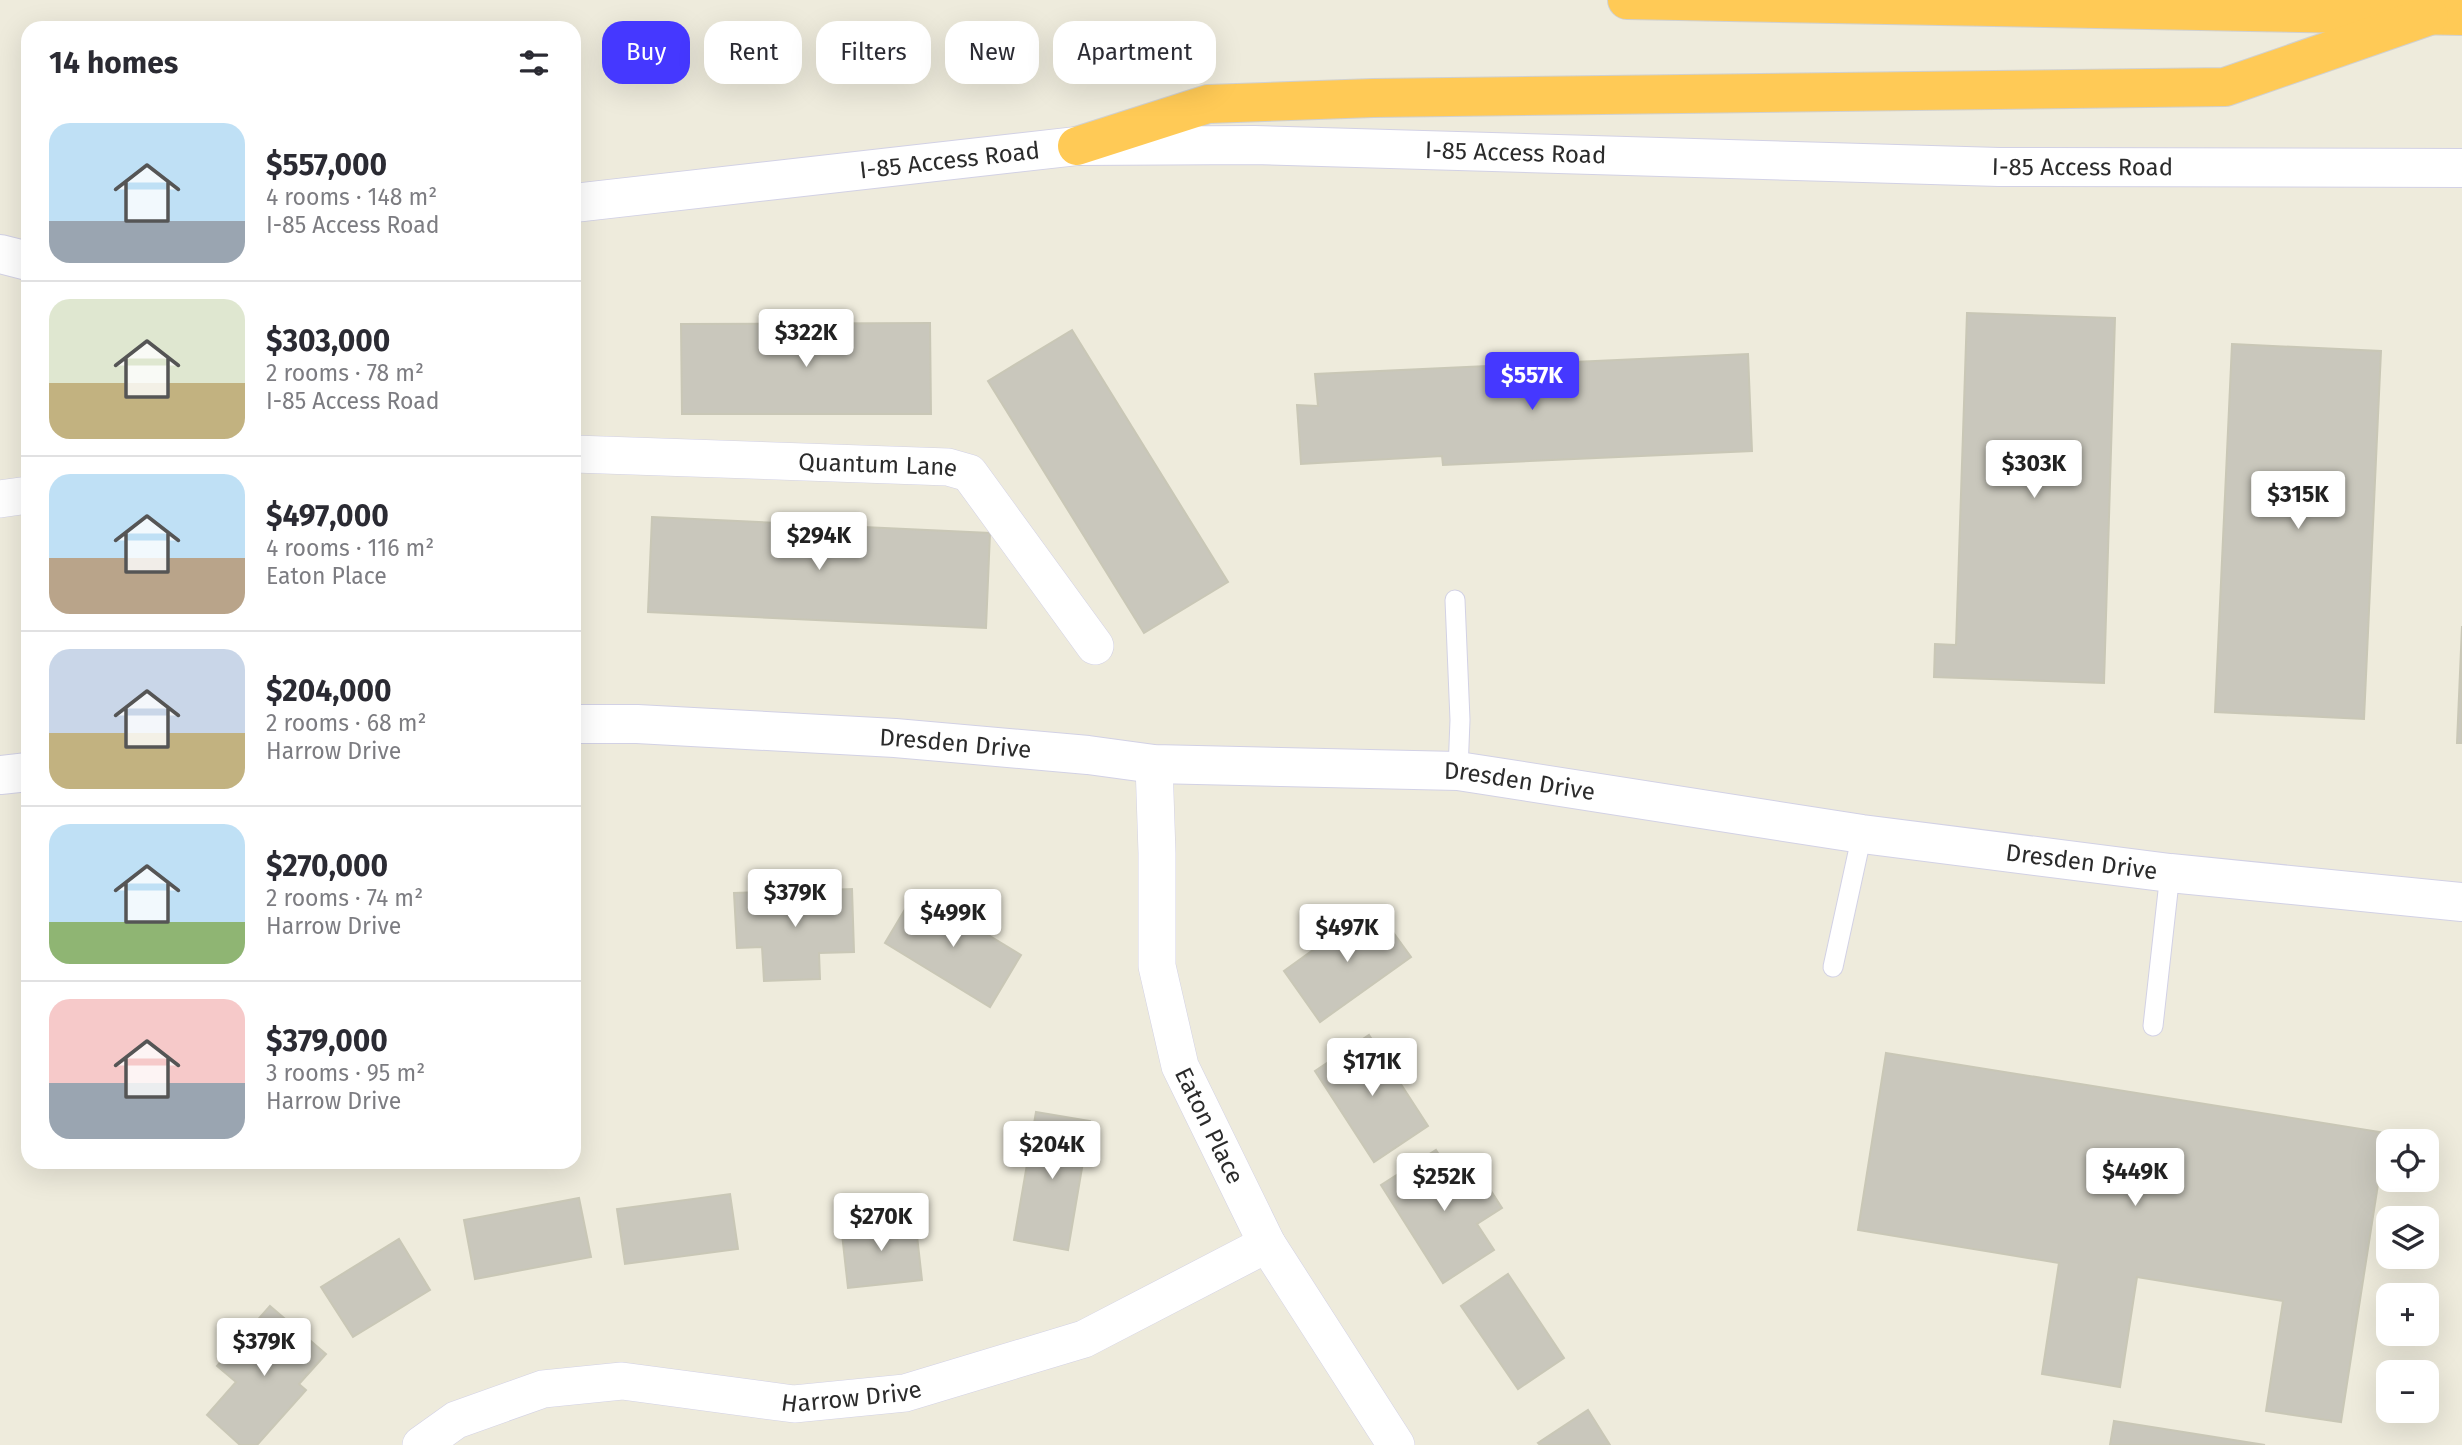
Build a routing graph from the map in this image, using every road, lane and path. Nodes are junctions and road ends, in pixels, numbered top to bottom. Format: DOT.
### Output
graph roads {
  1 [pos="1627,0"];
  2 [pos="2445,16"];
  3 [pos="1076,146"];
  4 [pos="2462,168"];
  5 [pos="581,202"];
  6 [pos="0,254"];
  7 [pos="21,259"];
  8 [pos="21,276"];
  9 [pos="0,279"];
  10 [pos="581,454"];
  11 [pos="21,496"];
  12 [pos="0,499"];
  13 [pos="1455,600"];
  14 [pos="1095,646"];
  15 [pos="581,724"];
  16 [pos="1154,764"];
  17 [pos="1458,771"];
  18 [pos="21,773"];
  19 [pos="0,775"];
  20 [pos="1862,834"];
  21 [pos="2170,873"];
  22 [pos="2462,902"];
  23 [pos="1833,967"];
  24 [pos="2153,1026"];
  25 [pos="1267,1244"];
  26 [pos="421,1445"];
  27 [pos="1396,1445"];
  1 -- 2 [label="highway"];
  2 -- 3 [label="highway"];
  3 -- 4 [label="main road, I-85 Access Road"];
  3 -- 5 [label="main road, I-85 Access Road"];
  6 -- 7 [label="main road"];
  8 -- 9 [label="main road"];
  10 -- 14 [label="street, Quantum Lane"];
  11 -- 12 [label="street"];
  13 -- 17 [label="lane"];
  15 -- 16 [label="main road, Dresden Drive"];
  16 -- 17 [label="main road, Dresden Drive"];
  16 -- 25 [label="street, Eaton Place"];
  17 -- 20 [label="main road, Dresden Drive"];
  18 -- 19 [label="main road"];
  20 -- 21 [label="main road, Dresden Drive"];
  20 -- 23 [label="lane"];
  21 -- 22 [label="main road, Dresden Drive"];
  21 -- 24 [label="lane"];
  25 -- 26 [label="street, Harrow Drive"];
  25 -- 27 [label="street, Eaton Place"];
}
